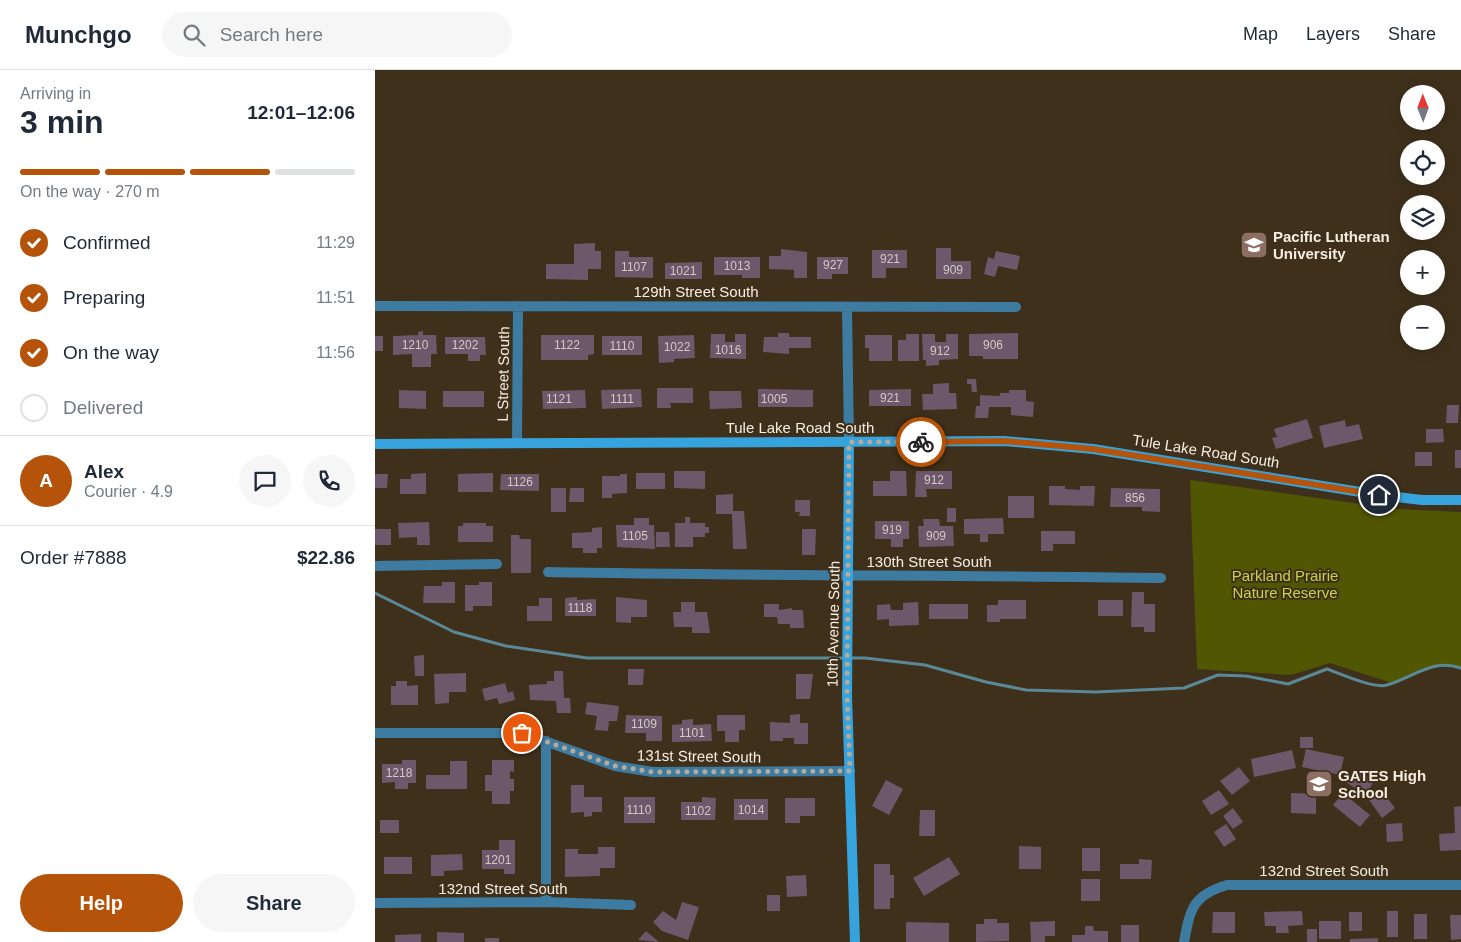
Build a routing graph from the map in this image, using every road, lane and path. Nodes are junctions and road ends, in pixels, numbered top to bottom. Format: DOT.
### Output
graph roads {
  1 [pos="375,306"];
  2 [pos="518,306"];
  3 [pos="847,306"];
  4 [pos="1016,307"];
  5 [pos="849,442"];
  6 [pos="517,443"];
  7 [pos="375,444"];
  8 [pos="1461,500"];
  9 [pos="497,564"];
  10 [pos="375,566"];
  11 [pos="548,572"];
  12 [pos="849,576"];
  13 [pos="1161,578"];
  14 [pos="375,733"];
  15 [pos="546,741"];
  16 [pos="850,771"];
  17 [pos="1461,885"];
  18 [pos="546,902"];
  19 [pos="375,903"];
  20 [pos="631,905"];
  21 [pos="855,942"];
  22 [pos="1184,942"];
  1 -- 2 [label="street, 129th Street South"];
  2 -- 3 [label="street, 129th Street South"];
  2 -- 6 [label="street, L Street South"];
  3 -- 4 [label="street, 129th Street South"];
  3 -- 5 [label="street, 10th Avenue South"];
  5 -- 6 [label="street, Tule Lake Road South"];
  5 -- 8 [label="street, Tule Lake Road South"];
  5 -- 12 [label="street, 10th Avenue South"];
  6 -- 7 [label="street, Tule Lake Road South"];
  9 -- 10 [label="street"];
  11 -- 12 [label="street, 130th Street South"];
  12 -- 13 [label="street, 130th Street South"];
  12 -- 16 [label="street, 10th Avenue South"];
  14 -- 15 [label="street, 131st Street South"];
  15 -- 16 [label="street, 131st Street South"];
  15 -- 18 [label="street"];
  16 -- 21 [label="street, 10th Avenue South"];
  17 -- 22 [label="street, 132nd Street South"];
  18 -- 19 [label="street, 132nd Street South"];
  18 -- 20 [label="street, 132nd Street South"];
}
